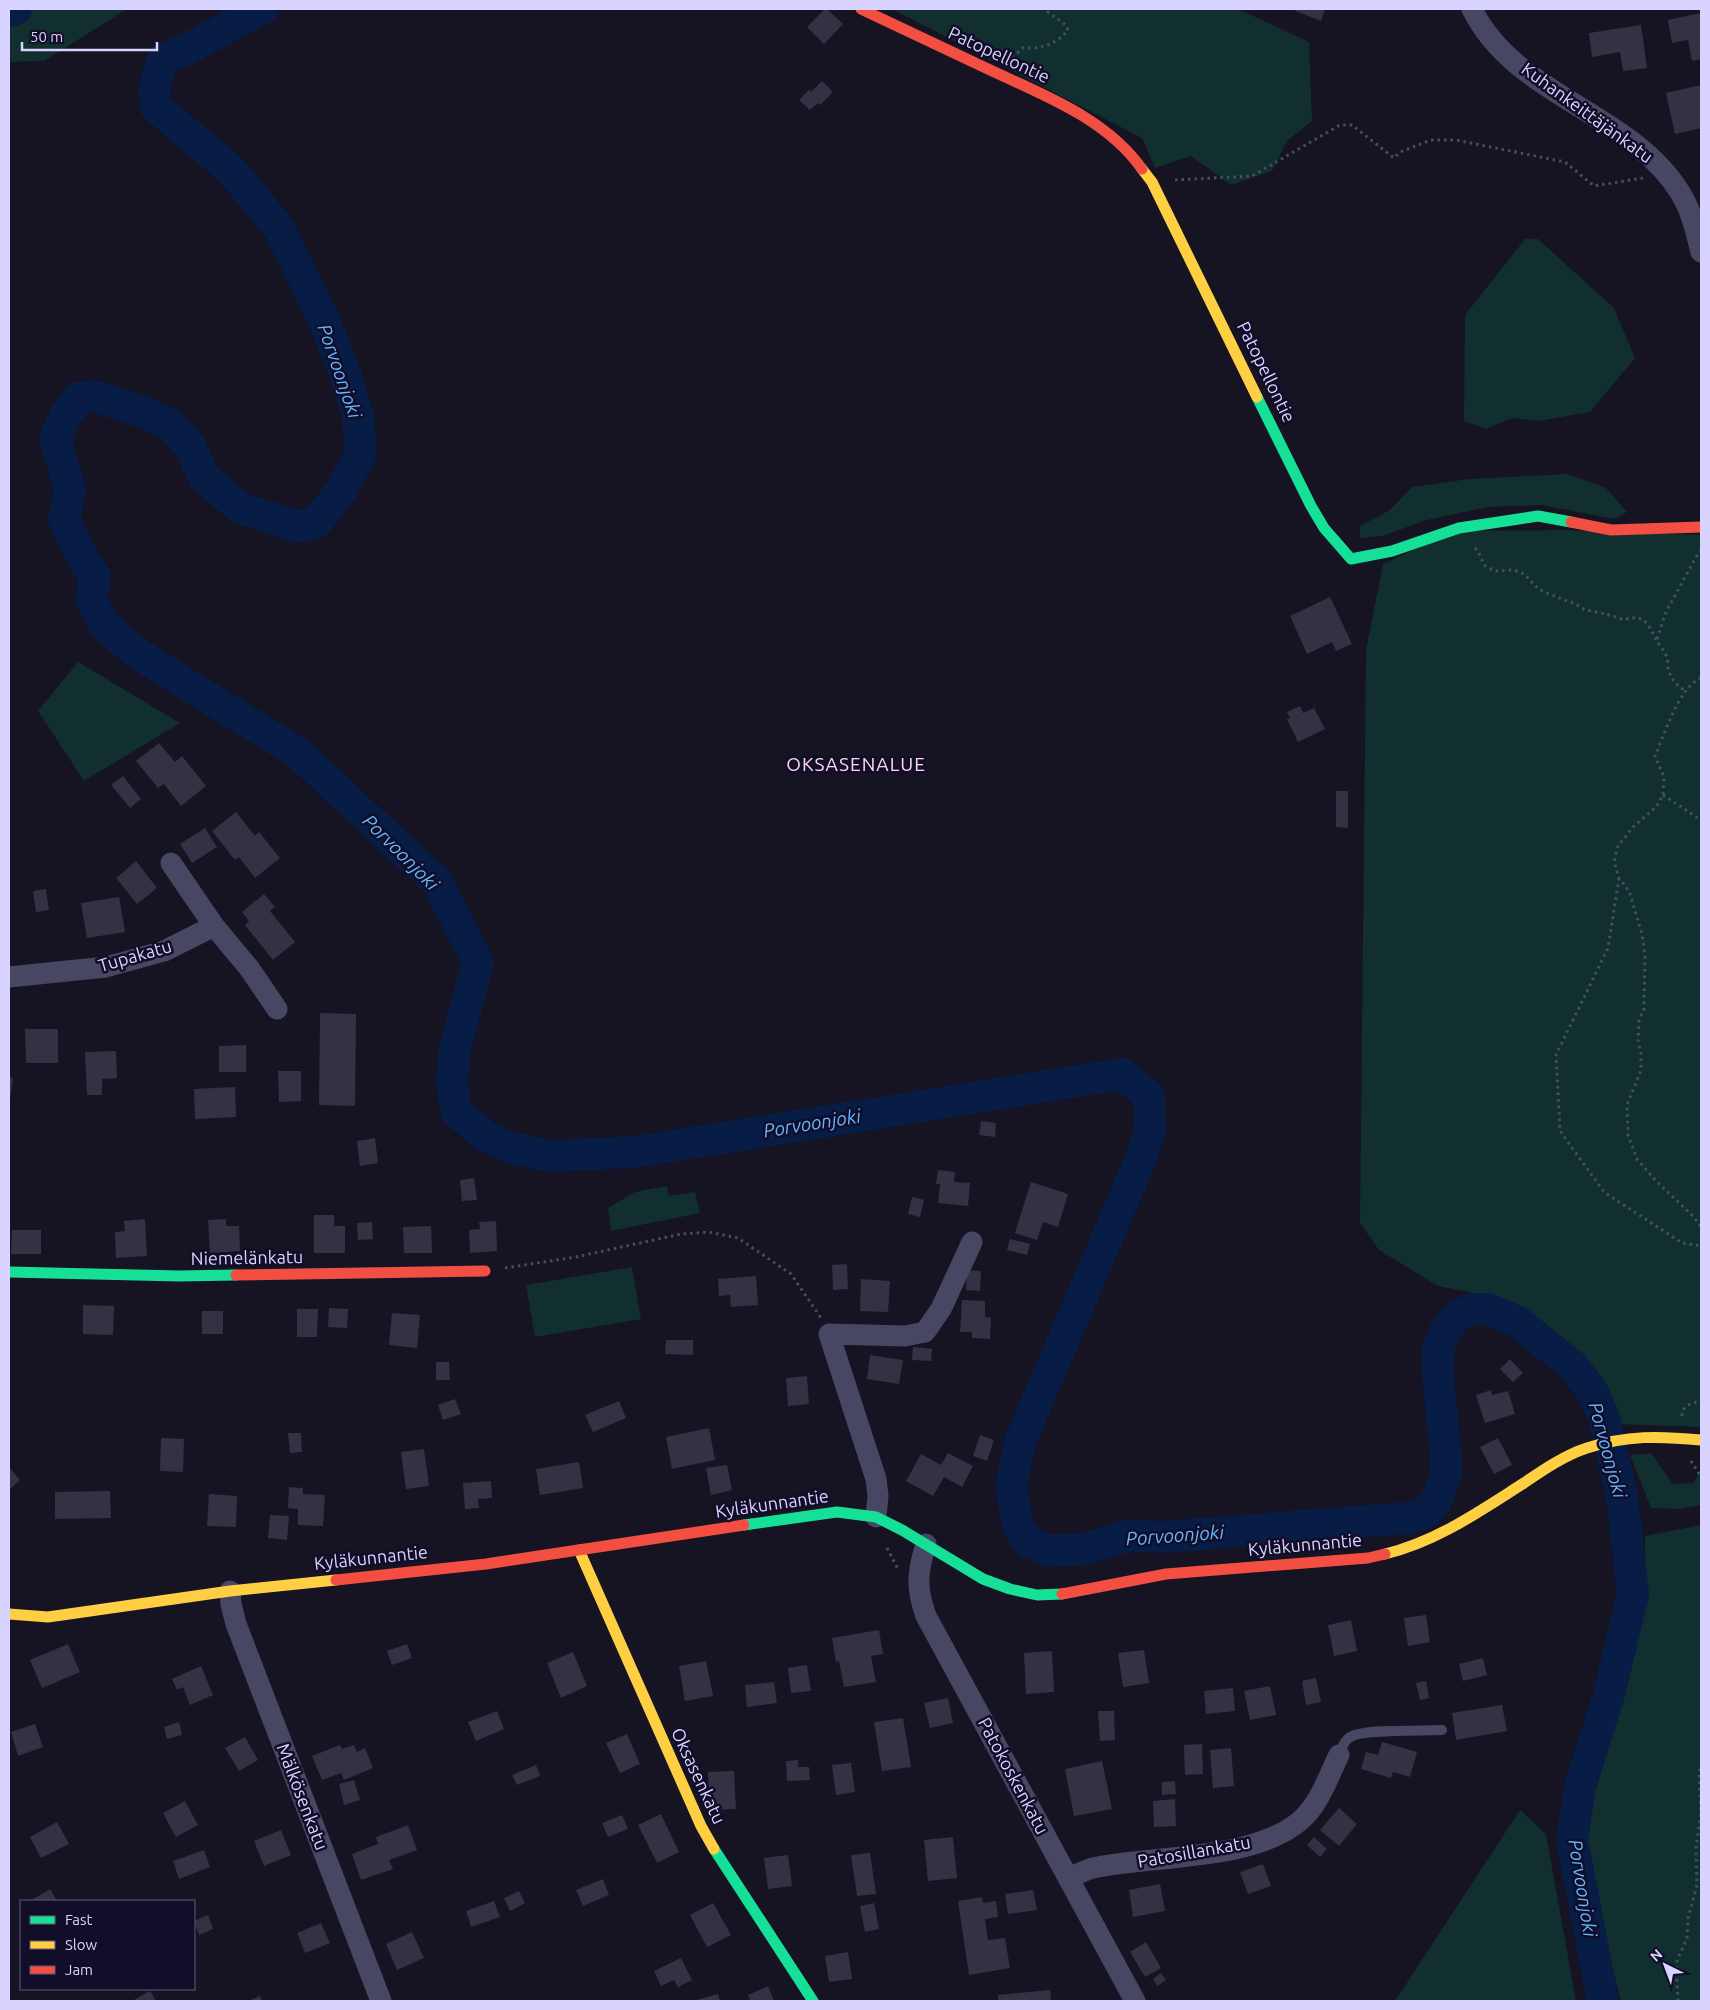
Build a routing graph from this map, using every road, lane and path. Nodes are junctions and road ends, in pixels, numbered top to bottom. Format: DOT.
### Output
graph roads {
  1 [pos="862,9"];
  2 [pos="1047,9"];
  3 [pos="1472,9"];
  4 [pos="1005,77"];
  5 [pos="1668,177"];
  6 [pos="1152,182"];
  7 [pos="1701,252"];
  8 [pos="1701,526"];
  9 [pos="1459,528"];
  10 [pos="1701,551"];
  11 [pos="1656,639"];
  12 [pos="1701,678"];
  13 [pos="1686,691"];
  14 [pos="1664,795"];
  15 [pos="1701,820"];
  16 [pos="171,863"];
  17 [pos="1619,878"];
  18 [pos="214,926"];
  19 [pos="9,977"];
  20 [pos="277,1009"];
  21 [pos="1701,1227"];
  22 [pos="972,1242"];
  23 [pos="1701,1246"];
  24 [pos="485,1271"];
  25 [pos="9,1272"];
  26 [pos="829,1334"];
  27 [pos="1701,1440"];
  28 [pos="876,1517"];
  29 [pos="926,1544"];
  30 [pos="579,1550"];
  31 [pos="230,1591"];
  32 [pos="9,1614"];
  33 [pos="1442,1730"];
  34 [pos="1339,1755"];
  35 [pos="1701,1766"];
  36 [pos="1068,1878"];
  37 [pos="381,2001"];
  38 [pos="813,2001"];
  39 [pos="1135,2001"];
  40 [pos="1678,2001"];
  1 -- 4 [label="street, Patopellontie"];
  2 -- 4 [label="path"];
  3 -- 5 [label="street, Kuhankeittäjänkatu"];
  4 -- 6 [label="street, Patopellontie"];
  5 -- 6 [label="path"];
  5 -- 7 [label="street, Kuhankeittäjänkatu"];
  6 -- 9 [label="street, Patopellontie"];
  8 -- 9 [label="street, Patopellontie"];
  9 -- 11 [label="path"];
  10 -- 11 [label="path"];
  11 -- 13 [label="path"];
  12 -- 13 [label="path"];
  13 -- 14 [label="path"];
  14 -- 15 [label="path"];
  14 -- 17 [label="path"];
  16 -- 18 [label="street"];
  17 -- 21 [label="path"];
  17 -- 23 [label="path"];
  18 -- 19 [label="street, Tupakatu"];
  18 -- 20 [label="street"];
  22 -- 26 [label="street"];
  24 -- 25 [label="street, Niemelänkatu"];
  24 -- 26 [label="path"];
  26 -- 28 [label="street"];
  27 -- 29 [label="street, Kyläkunnantie"];
  28 -- 29 [label="street, Kyläkunnantie"];
  28 -- 30 [label="street, Kyläkunnantie"];
  29 -- 36 [label="street, Patokoskenkatu"];
  30 -- 31 [label="street, Kyläkunnantie"];
  30 -- 38 [label="street, Oksasenkatu"];
  31 -- 32 [label="street, Kyläkunnantie"];
  31 -- 37 [label="street, Mälkösenkatu"];
  33 -- 34 [label="lane"];
  34 -- 36 [label="street, Patosillankatu"];
  35 -- 40 [label="path"];
  36 -- 39 [label="street, Patokoskenkatu"];
}
